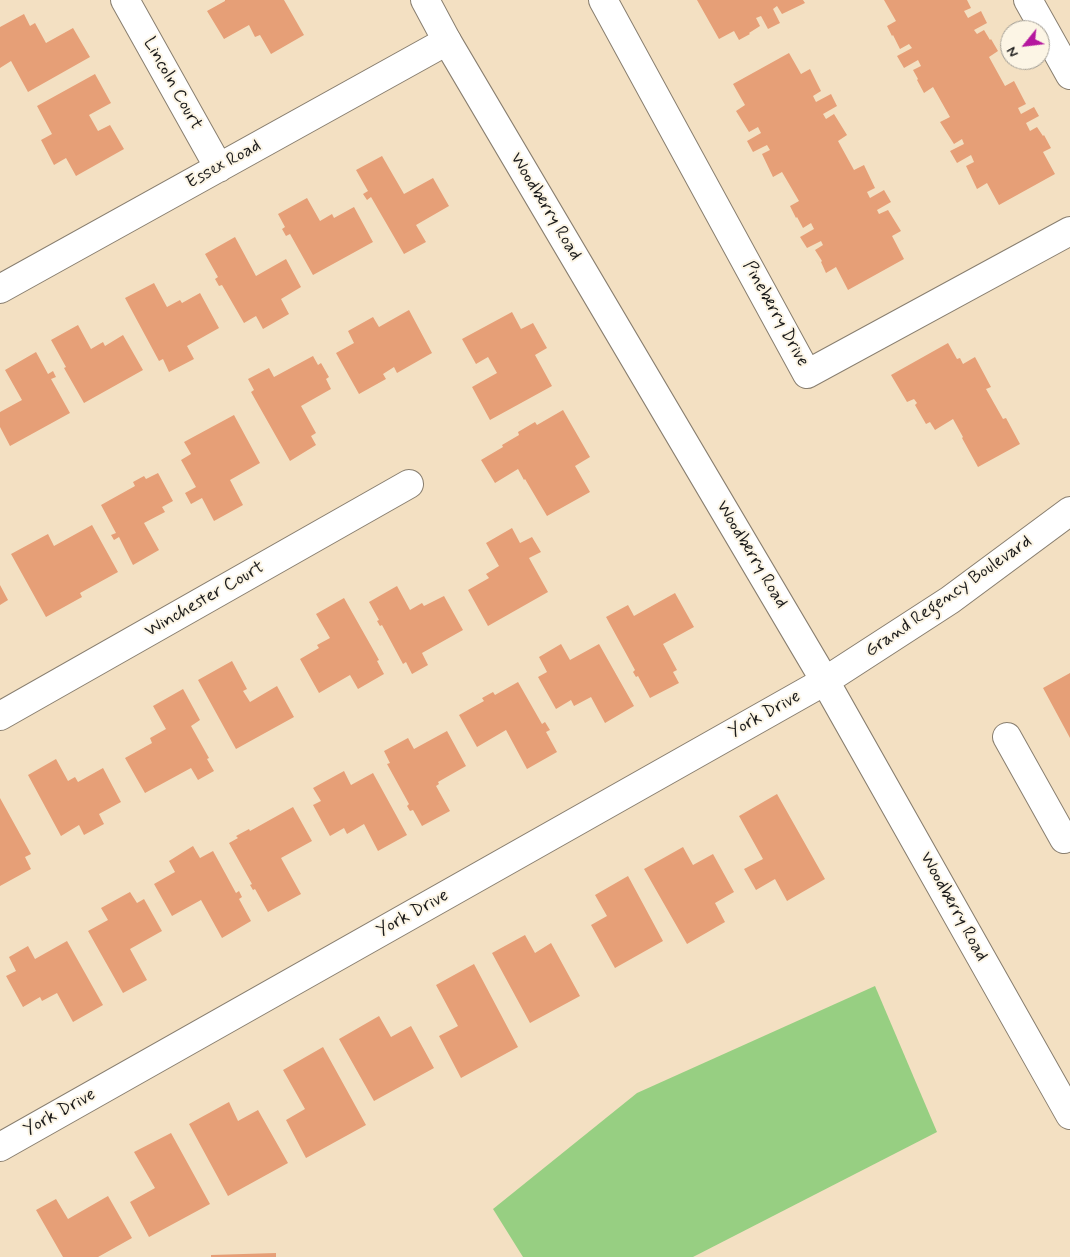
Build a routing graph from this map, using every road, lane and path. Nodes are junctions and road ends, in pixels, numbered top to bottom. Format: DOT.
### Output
graph roads {
  1 [pos="125,0"];
  2 [pos="425,0"];
  3 [pos="603,0"];
  4 [pos="1028,0"];
  5 [pos="447,41"];
  6 [pos="1070,75"];
  7 [pos="219,168"];
  8 [pos="1068,238"];
  9 [pos="0,289"];
  10 [pos="409,484"];
  11 [pos="1070,511"];
  12 [pos="825,681"];
  13 [pos="0,716"];
  14 [pos="1007,737"];
  15 [pos="1068,842"];
  16 [pos="1070,1115"];
  17 [pos="0,1147"];
  1 -- 7 [label="street, Lincoln Court"];
  2 -- 5 [label="street, Woodberry Road"];
  3 -- 8 [label="street, Pineberry Drive"];
  4 -- 6 [label="street"];
  5 -- 7 [label="street, Essex Road"];
  5 -- 12 [label="street, Woodberry Road"];
  7 -- 9 [label="street, Essex Road"];
  10 -- 13 [label="street, Winchester Court"];
  11 -- 12 [label="street, Grand Regency Boulevard"];
  12 -- 16 [label="street, Woodberry Road"];
  12 -- 17 [label="street, York Drive"];
  14 -- 15 [label="street"];
}
